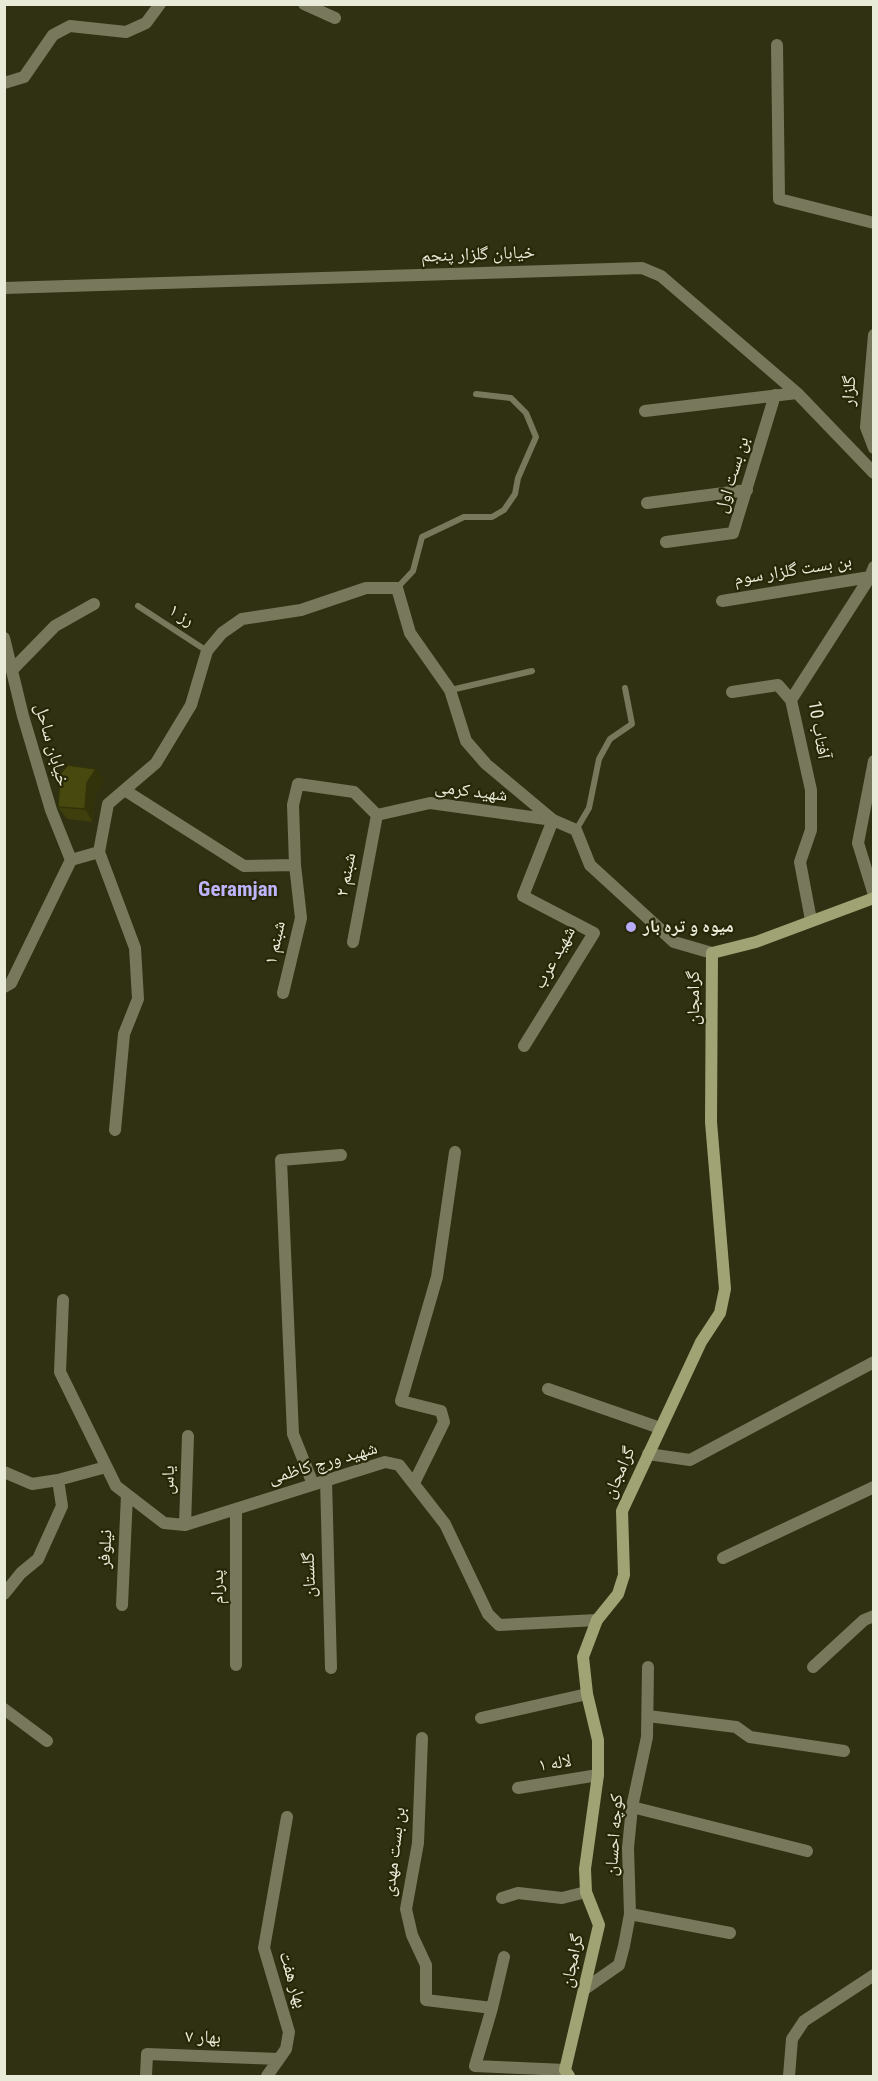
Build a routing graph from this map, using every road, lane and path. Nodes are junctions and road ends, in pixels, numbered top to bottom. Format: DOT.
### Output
graph roads {
  1 [pos="160,4"];
  2 [pos="304,4"];
  3 [pos="335,18"];
  4 [pos="777,45"];
  5 [pos="4,82"];
  6 [pos="873,223"];
  7 [pos="4,288"];
  8 [pos="873,335"];
  9 [pos="797,393"];
  10 [pos="476,394"];
  11 [pos="775,395"];
  12 [pos="645,411"];
  13 [pos="873,448"];
  14 [pos="873,473"];
  15 [pos="747,490"];
  16 [pos="647,503"];
  17 [pos="666,542"];
  18 [pos="872,572"];
  19 [pos="397,588"];
  20 [pos="722,601"];
  21 [pos="94,604"];
  22 [pos="138,606"];
  23 [pos="4,638"];
  24 [pos="207,651"];
  25 [pos="13,669"];
  26 [pos="532,670"];
  27 [pos="625,688"];
  28 [pos="450,690"];
  29 [pos="732,692"];
  30 [pos="791,700"];
  31 [pos="873,761"];
  32 [pos="126,791"];
  33 [pos="377,815"];
  34 [pos="553,820"];
  35 [pos="576,831"];
  36 [pos="99,852"];
  37 [pos="71,860"];
  38 [pos="295,865"];
  39 [pos="873,896"];
  40 [pos="811,920"];
  41 [pos="353,942"];
  42 [pos="712,953"];
  43 [pos="4,987"];
  44 [pos="284,993"];
  45 [pos="524,1046"];
  46 [pos="115,1130"];
  47 [pos="454,1152"];
  48 [pos="341,1155"];
  49 [pos="63,1300"];
  50 [pos="873,1362"];
  51 [pos="548,1389"];
  52 [pos="660,1428"];
  53 [pos="188,1436"];
  54 [pos="648,1454"];
  55 [pos="106,1467"];
  56 [pos="4,1472"];
  57 [pos="58,1480"];
  58 [pos="319,1482"];
  59 [pos="414,1484"];
  60 [pos="873,1487"];
  61 [pos="127,1496"];
  62 [pos="236,1510"];
  63 [pos="185,1525"];
  64 [pos="723,1558"];
  65 [pos="4,1594"];
  66 [pos="122,1605"];
  67 [pos="873,1616"];
  68 [pos="597,1620"];
  69 [pos="236,1665"];
  70 [pos="813,1667"];
  71 [pos="332,1668"];
  72 [pos="648,1668"];
  73 [pos="587,1694"];
  74 [pos="4,1709"];
  75 [pos="648,1716"];
  76 [pos="481,1718"];
  77 [pos="422,1738"];
  78 [pos="47,1741"];
  79 [pos="844,1751"];
  80 [pos="598,1775"];
  81 [pos="518,1788"];
  82 [pos="632,1807"];
  83 [pos="286,1817"];
  84 [pos="807,1851"];
  85 [pos="586,1892"];
  86 [pos="502,1898"];
  87 [pos="630,1914"];
  88 [pos="730,1933"];
  89 [pos="504,1957"];
  90 [pos="872,1979"];
  91 [pos="586,1988"];
  92 [pos="492,2008"];
  93 [pos="279,2059"];
  94 [pos="474,2071"];
  95 [pos="567,2073"];
  96 [pos="146,2076"];
  97 [pos="267,2076"];
  98 [pos="789,2076"];
  1 -- 5 [label="street"];
  2 -- 3 [label="street"];
  4 -- 6 [label="street"];
  7 -- 9 [label="street, خیابان گلزار پنجم"];
  8 -- 13 [label="street, گلزار"];
  9 -- 11 [label="street"];
  9 -- 14 [label="street, خیابان گلزار پنجم"];
  10 -- 19 [label="lane"];
  11 -- 12 [label="street"];
  11 -- 15 [label="street, بن بست اول"];
  15 -- 16 [label="street"];
  15 -- 17 [label="street, بن بست اول"];
  18 -- 20 [label="street, بن بست گلزار سوم"];
  18 -- 30 [label="street, آفتاب 10"];
  19 -- 24 [label="street"];
  19 -- 28 [label="street"];
  21 -- 25 [label="street"];
  22 -- 24 [label="lane, رز ۱"];
  23 -- 25 [label="street, خیابان ساحل"];
  24 -- 32 [label="street"];
  25 -- 37 [label="street, خیابان ساحل"];
  26 -- 28 [label="lane"];
  27 -- 35 [label="lane"];
  28 -- 34 [label="street"];
  29 -- 30 [label="street"];
  30 -- 40 [label="street, آفتاب 10"];
  31 -- 39 [label="street"];
  32 -- 36 [label="street"];
  32 -- 38 [label="street"];
  33 -- 34 [label="street, شهید کرمی"];
  33 -- 38 [label="street"];
  33 -- 41 [label="street, شبنم ۲"];
  34 -- 35 [label="street"];
  34 -- 45 [label="street, شهید عرب"];
  35 -- 42 [label="street"];
  36 -- 37 [label="street"];
  36 -- 46 [label="street"];
  37 -- 43 [label="street"];
  38 -- 44 [label="street, شبنم ۱"];
  39 -- 40 [label="street"];
  40 -- 42 [label="street"];
  42 -- 52 [label="street, گرامجان"];
  47 -- 59 [label="street"];
  48 -- 58 [label="street, گلستان"];
  49 -- 55 [label="street"];
  50 -- 54 [label="street"];
  51 -- 52 [label="street"];
  52 -- 54 [label="street, گرامجان"];
  53 -- 63 [label="street, یاس"];
  54 -- 68 [label="street, گرامجان"];
  55 -- 57 [label="street"];
  55 -- 61 [label="street"];
  56 -- 57 [label="street"];
  57 -- 65 [label="street"];
  58 -- 59 [label="street, شهید ورچ کاظمی"];
  58 -- 62 [label="street, شهید ورچ کاظمی"];
  58 -- 71 [label="street, گلستان"];
  59 -- 68 [label="street, شهید ورچ کاظمی"];
  60 -- 64 [label="street"];
  61 -- 63 [label="street"];
  61 -- 66 [label="street, نیلوفر"];
  62 -- 63 [label="street, شهید ورچ کاظمی"];
  62 -- 69 [label="street, پدرام"];
  67 -- 70 [label="street"];
  68 -- 73 [label="street, گرامجان"];
  72 -- 75 [label="street, کوچه احسان"];
  73 -- 76 [label="street"];
  73 -- 80 [label="street, گرامجان"];
  74 -- 78 [label="street"];
  75 -- 79 [label="street"];
  75 -- 82 [label="street, کوچه احسان"];
  77 -- 92 [label="street, بن بست مهدی"];
  80 -- 81 [label="street, لاله ۱"];
  80 -- 85 [label="street, گرامجان"];
  82 -- 84 [label="street"];
  82 -- 87 [label="street, کوچه احسان"];
  83 -- 93 [label="street, بهار هفت"];
  85 -- 86 [label="street"];
  85 -- 91 [label="street, گرامجان"];
  87 -- 88 [label="street"];
  87 -- 91 [label="street, کوچه احسان"];
  89 -- 92 [label="street"];
  90 -- 98 [label="street"];
  91 -- 95 [label="street, گرامجان"];
  92 -- 94 [label="street"];
  93 -- 96 [label="street, بهار ۷"];
  93 -- 97 [label="street, بهار هفت"];
  94 -- 95 [label="street"];
}
